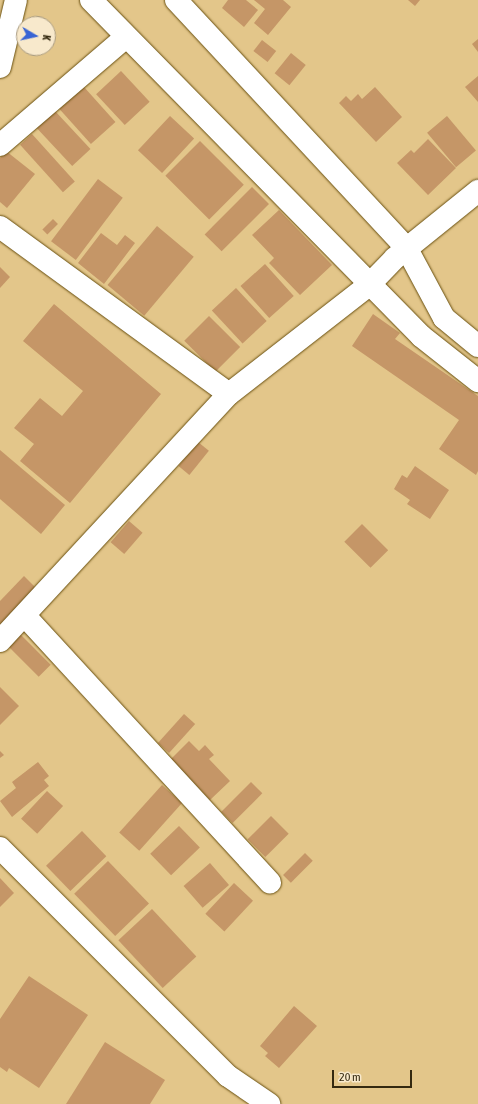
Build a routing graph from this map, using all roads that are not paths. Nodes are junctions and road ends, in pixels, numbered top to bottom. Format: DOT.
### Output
graph roads {
  1 [pos="16,0"];
  2 [pos="91,0"];
  3 [pos="176,0"];
  4 [pos="126,37"];
  5 [pos="0,67"];
  6 [pos="0,146"];
  7 [pos="478,191"];
  8 [pos="0,227"];
  9 [pos="407,249"];
  10 [pos="369,285"];
  11 [pos="478,346"];
  12 [pos="478,381"];
  13 [pos="229,394"];
  14 [pos="25,616"];
  15 [pos="0,642"];
  16 [pos="0,848"];
  17 [pos="270,882"];
  18 [pos="269,1104"];
  1 -- 5 [label="street"];
  2 -- 4 [label="street"];
  3 -- 9 [label="street"];
  4 -- 6 [label="street"];
  4 -- 10 [label="street"];
  7 -- 9 [label="street"];
  8 -- 13 [label="street"];
  9 -- 10 [label="street"];
  9 -- 11 [label="street"];
  10 -- 12 [label="street"];
  10 -- 13 [label="street"];
  13 -- 14 [label="street"];
  14 -- 15 [label="street"];
  14 -- 17 [label="street"];
  16 -- 18 [label="street"];
}
